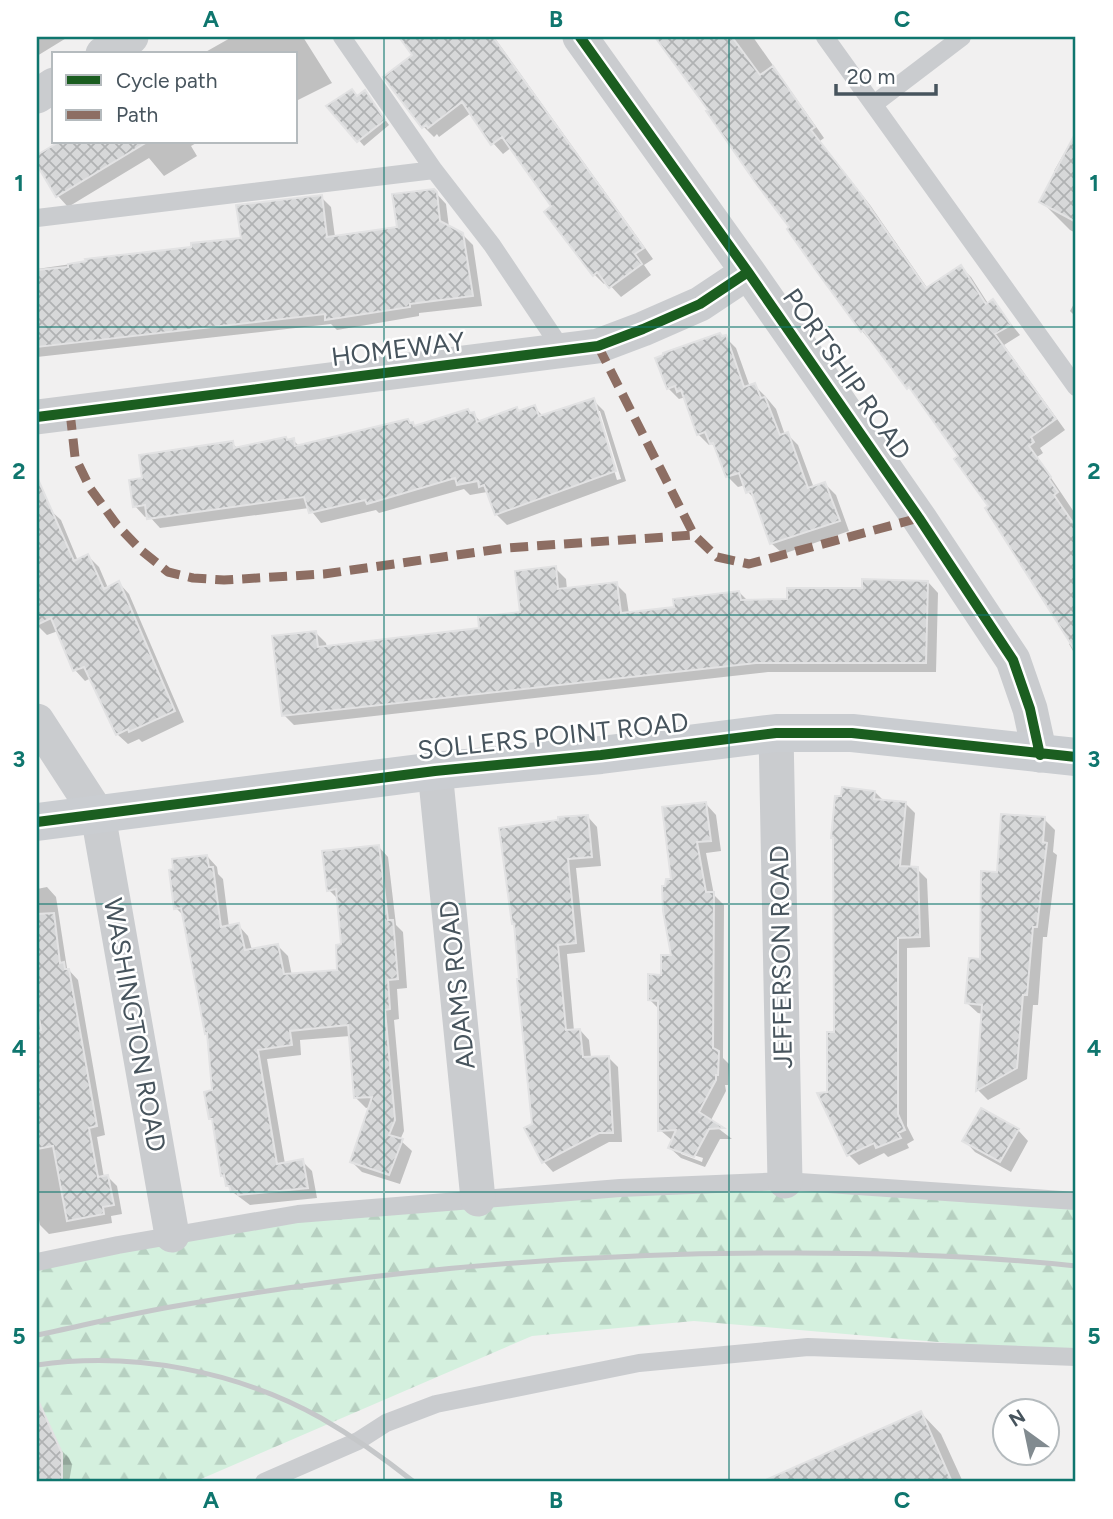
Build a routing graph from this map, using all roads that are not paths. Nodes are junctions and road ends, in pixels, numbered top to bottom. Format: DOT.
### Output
graph roads {
  1 [pos="131,37"];
  2 [pos="342,37"];
  3 [pos="580,37"];
  4 [pos="825,37"];
  5 [pos="962,37"];
  6 [pos="106,52"];
  7 [pos="52,86"];
  8 [pos="37,96"];
  9 [pos="874,104"];
  10 [pos="434,170"];
  11 [pos="37,218"];
  12 [pos="748,272"];
  13 [pos="564,351"];
  14 [pos="1076,387"];
  15 [pos="37,417"];
  16 [pos="37,721"];
  17 [pos="776,733"];
  18 [pos="1058,756"];
  19 [pos="435,771"];
  20 [pos="97,815"];
  21 [pos="37,822"];
  22 [pos="785,1181"];
  23 [pos="478,1199"];
  24 [pos="1076,1201"];
  25 [pos="172,1235"];
  26 [pos="37,1262"];
  27 [pos="1076,1357"];
  28 [pos="264,1482"];
  1 -- 6 [label="street"];
  2 -- 10 [label="lane"];
  3 -- 12 [label="street, PORTSHIP ROAD"];
  4 -- 9 [label="lane"];
  5 -- 9 [label="lane"];
  7 -- 8 [label="street"];
  9 -- 14 [label="lane"];
  10 -- 11 [label="lane"];
  10 -- 13 [label="lane"];
  12 -- 13 [label="street, HOMEWAY"];
  12 -- 18 [label="street, PORTSHIP ROAD"];
  13 -- 15 [label="street, HOMEWAY"];
  16 -- 20 [label="street"];
  17 -- 18 [label="street, SOLLERS POINT ROAD"];
  17 -- 19 [label="street, SOLLERS POINT ROAD"];
  17 -- 22 [label="street, JEFFERSON ROAD"];
  19 -- 20 [label="street, SOLLERS POINT ROAD"];
  19 -- 23 [label="street, ADAMS ROAD"];
  20 -- 21 [label="street, SOLLERS POINT ROAD"];
  20 -- 25 [label="street, WASHINGTON ROAD"];
  22 -- 23 [label="lane"];
  22 -- 24 [label="lane"];
  23 -- 25 [label="lane"];
  25 -- 26 [label="lane"];
  27 -- 28 [label="lane"];
}
